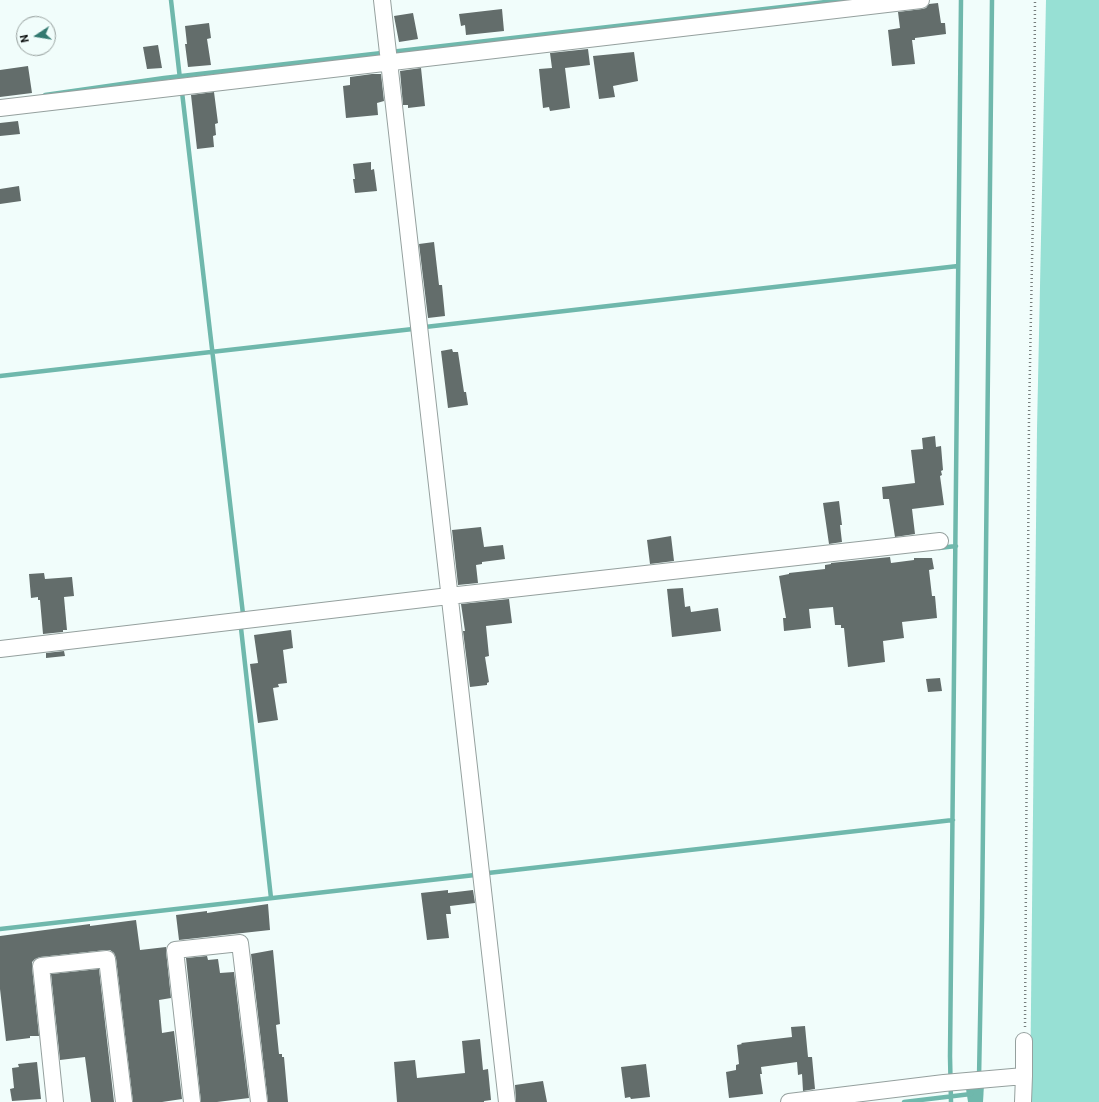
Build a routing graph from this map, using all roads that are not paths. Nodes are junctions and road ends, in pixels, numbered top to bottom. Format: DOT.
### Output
graph roads {
  1 [pos="382,0"];
  2 [pos="921,0"];
  3 [pos="388,55"];
  4 [pos="0,108"];
  5 [pos="940,541"];
  6 [pos="449,596"];
  7 [pos="0,650"];
  8 [pos="1024,1041"];
  9 [pos="1024,1076"];
  10 [pos="56,1102"];
  11 [pos="124,1102"];
  12 [pos="192,1102"];
  13 [pos="259,1102"];
  14 [pos="507,1102"];
  15 [pos="789,1102"];
  16 [pos="1023,1102"];
  1 -- 3 [label="street"];
  2 -- 3 [label="street"];
  3 -- 4 [label="street"];
  3 -- 6 [label="street"];
  5 -- 6 [label="street"];
  6 -- 7 [label="street"];
  6 -- 14 [label="street"];
  8 -- 9 [label="street"];
  9 -- 15 [label="street"];
  9 -- 16 [label="street"];
  10 -- 11 [label="street"];
  12 -- 13 [label="street"];
}
